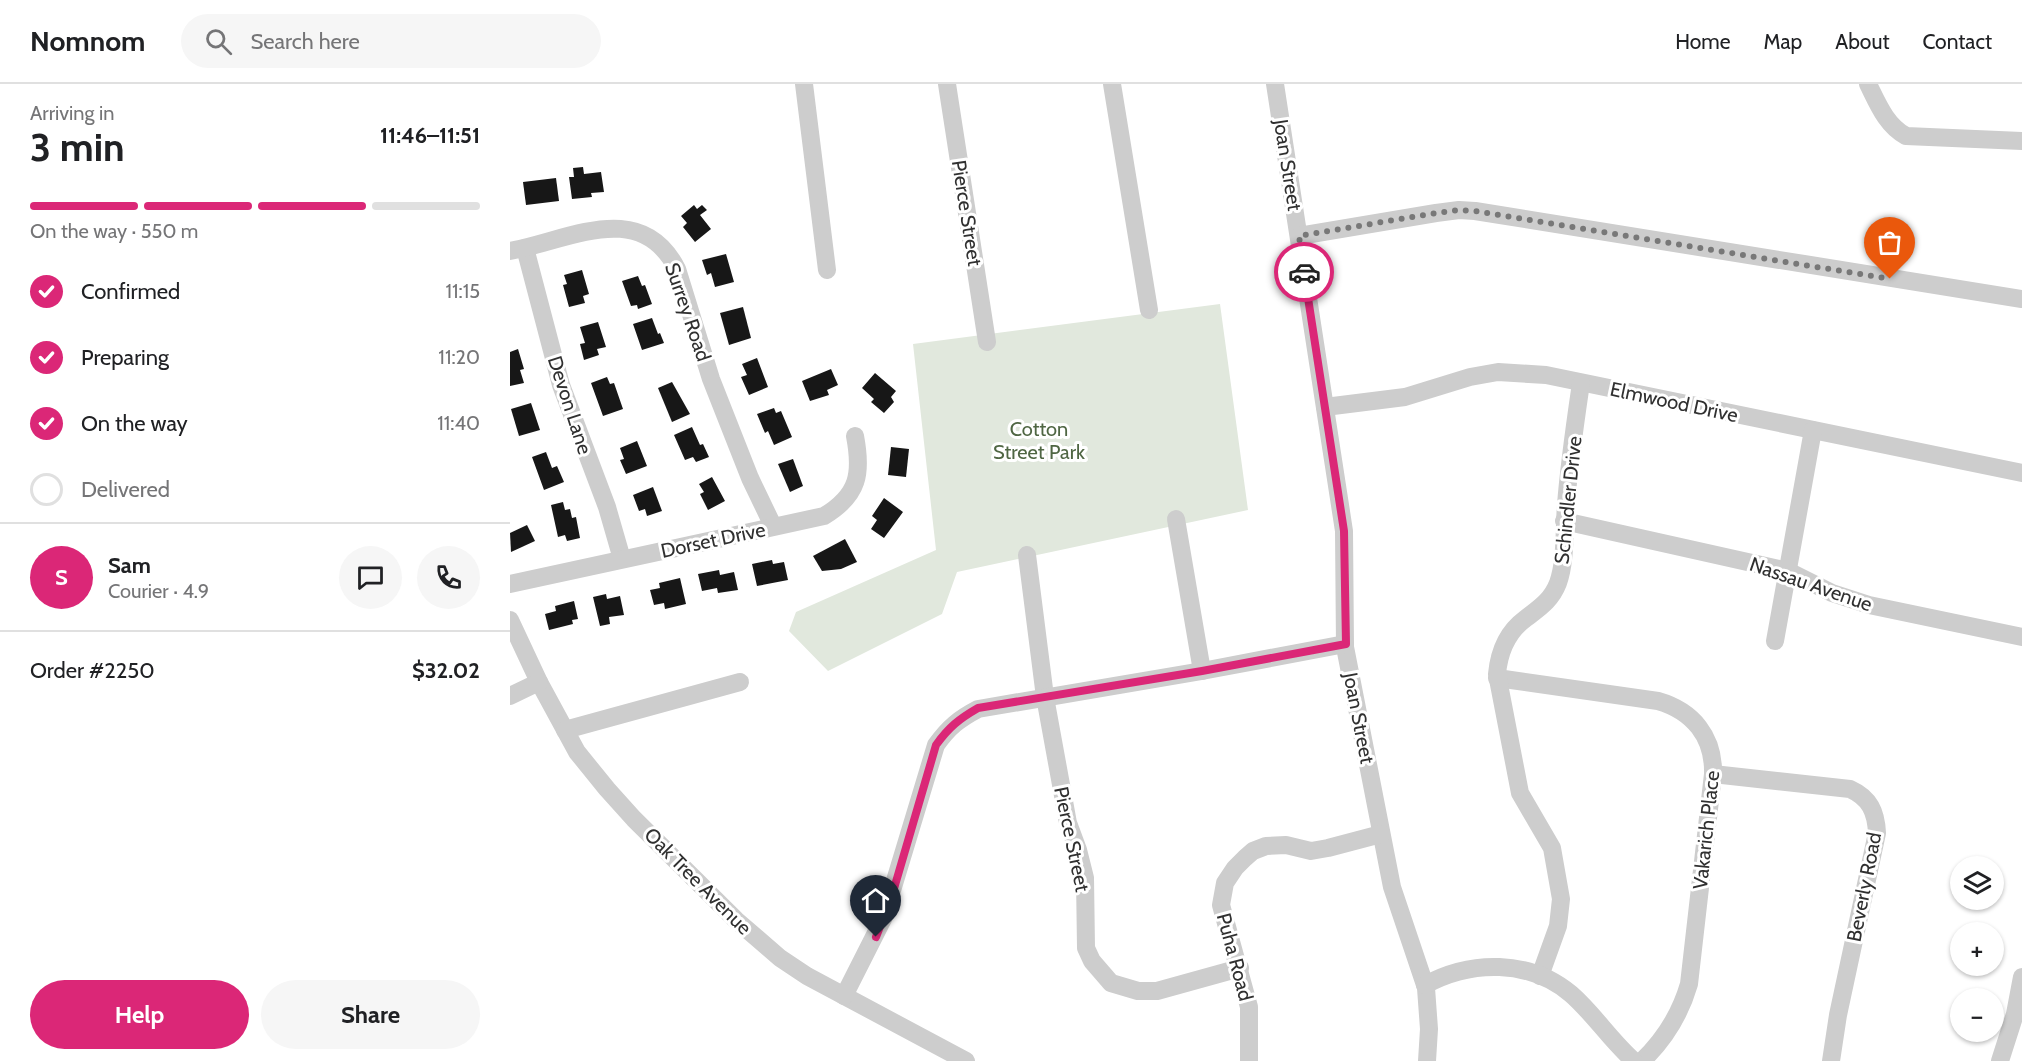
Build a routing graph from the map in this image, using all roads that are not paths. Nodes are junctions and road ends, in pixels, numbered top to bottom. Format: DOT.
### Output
graph roads {
  1 [pos="804,84"];
  2 [pos="947,84"];
  3 [pos="1112,84"];
  4 [pos="1275,84"];
  5 [pos="1868,84"];
  6 [pos="2022,141"];
  7 [pos="1299,236"];
  8 [pos="518,250"];
  9 [pos="828,270"];
  10 [pos="2022,299"];
  11 [pos="1149,309"];
  12 [pos="987,342"];
  13 [pos="1581,383"];
  14 [pos="1325,407"];
  15 [pos="1813,430"];
  16 [pos="855,436"];
  17 [pos="2022,473"];
  18 [pos="1176,519"];
  19 [pos="1564,521"];
  20 [pos="774,526"];
  21 [pos="1027,555"];
  22 [pos="622,559"];
  23 [pos="1788,572"];
  24 [pos="510,584"];
  25 [pos="510,620"];
  26 [pos="2022,637"];
  27 [pos="1775,641"];
  28 [pos="1346,644"];
  29 [pos="1202,671"];
  30 [pos="1497,678"];
  31 [pos="539,682"];
  32 [pos="740,682"];
  33 [pos="510,696"];
  34 [pos="1045,697"];
  35 [pos="565,730"];
  36 [pos="1713,774"];
  37 [pos="1382,834"];
  38 [pos="1240,968"];
  39 [pos="1540,976"];
  40 [pos="2022,977"];
  41 [pos="1425,985"];
  42 [pos="844,996"];
  43 [pos="966,1061"];
  44 [pos="1249,1061"];
  45 [pos="1427,1061"];
  46 [pos="1634,1061"];
  47 [pos="1642,1061"];
  48 [pos="1831,1061"];
  49 [pos="2000,1061"];
  1 -- 9 [label="street"];
  2 -- 12 [label="street, Pierce Street"];
  3 -- 11 [label="street"];
  4 -- 7 [label="street, Joan Street"];
  5 -- 6 [label="street"];
  7 -- 10 [label="street"];
  7 -- 14 [label="street, Joan Street"];
  8 -- 20 [label="street, Surrey Road"];
  8 -- 22 [label="street, Devon Lane"];
  13 -- 14 [label="street, Elmwood Drive"];
  13 -- 15 [label="street, Elmwood Drive"];
  13 -- 19 [label="street, Schindler Drive"];
  14 -- 28 [label="street, Joan Street"];
  15 -- 17 [label="street, Elmwood Drive"];
  15 -- 23 [label="street"];
  16 -- 20 [label="street, Dorset Drive"];
  18 -- 29 [label="street"];
  19 -- 23 [label="street, Nassau Avenue"];
  19 -- 30 [label="street, Schindler Drive"];
  20 -- 22 [label="street, Dorset Drive"];
  21 -- 34 [label="street, Pierce Street"];
  22 -- 24 [label="street, Dorset Drive"];
  23 -- 26 [label="street, Nassau Avenue"];
  23 -- 27 [label="street"];
  25 -- 31 [label="street, Oak Tree Avenue"];
  28 -- 29 [label="street"];
  28 -- 37 [label="street, Joan Street"];
  29 -- 34 [label="street"];
  30 -- 36 [label="street, Vakarich Place"];
  30 -- 39 [label="street, Schindler Drive"];
  31 -- 33 [label="street"];
  31 -- 35 [label="street, Oak Tree Avenue"];
  32 -- 35 [label="street"];
  34 -- 38 [label="street, Pierce Street"];
  34 -- 42 [label="street"];
  35 -- 42 [label="street, Oak Tree Avenue"];
  36 -- 47 [label="street, Vakarich Place"];
  36 -- 48 [label="street, Beverly Road"];
  37 -- 38 [label="street, Puha Road"];
  37 -- 41 [label="street, Joan Street"];
  38 -- 44 [label="street, Puha Road"];
  39 -- 41 [label="street"];
  39 -- 46 [label="street"];
  40 -- 49 [label="street"];
  41 -- 45 [label="street, Joan Street"];
  42 -- 43 [label="street, Oak Tree Avenue"];
}
